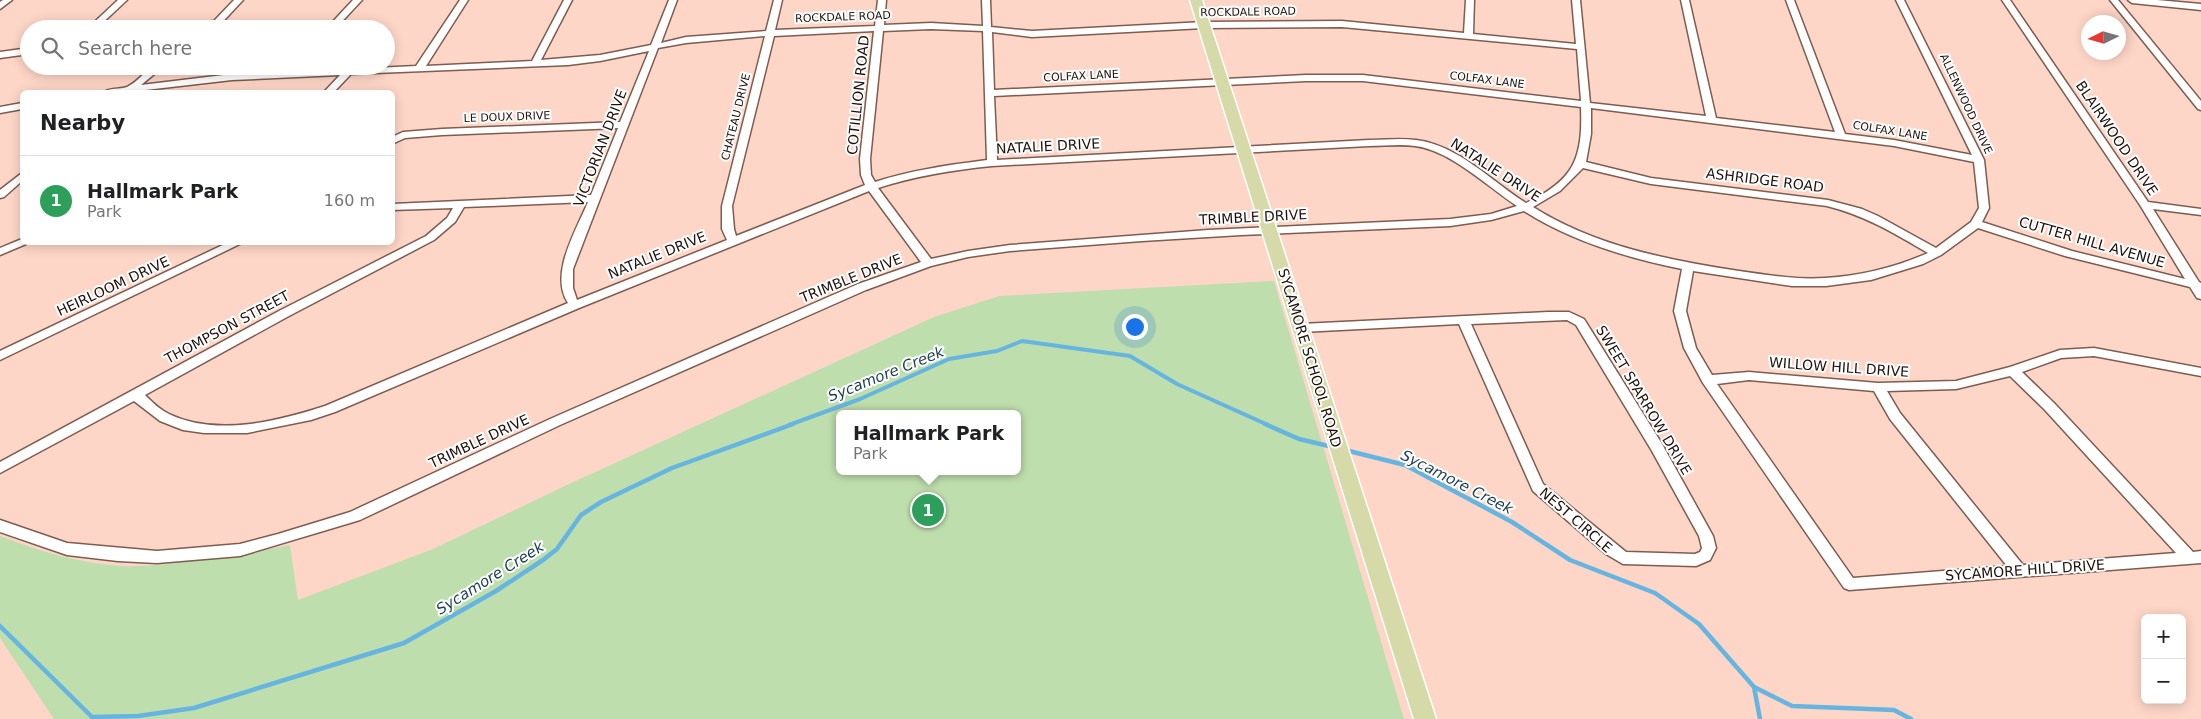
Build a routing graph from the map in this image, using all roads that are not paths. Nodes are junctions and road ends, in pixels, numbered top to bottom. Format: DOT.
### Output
graph roads {
  1 [pos="123,0"];
  2 [pos="239,0"];
  3 [pos="358,0"];
  4 [pos="464,0"];
  5 [pos="568,0"];
  6 [pos="673,0"];
  7 [pos="778,0"];
  8 [pos="882,0"];
  9 [pos="986,0"];
  10 [pos="1196,0"];
  11 [pos="1470,0"];
  12 [pos="1576,0"];
  13 [pos="1684,0"];
  14 [pos="1790,0"];
  15 [pos="1900,0"];
  16 [pos="2006,0"];
  17 [pos="2114,0"];
  18 [pos="2132,0"];
  19 [pos="2201,7"];
  20 [pos="101,20"];
  21 [pos="221,20"];
  22 [pos="339,20"];
  23 [pos="1204,25"];
  24 [pos="879,28"];
  25 [pos="987,29"];
  26 [pos="770,32"];
  27 [pos="1468,36"];
  28 [pos="655,46"];
  29 [pos="1581,47"];
  30 [pos="20,52"];
  31 [pos="0,55"];
  32 [pos="535,63"];
  33 [pos="420,68"];
  34 [pos="395,69"];
  35 [pos="148,75"];
  36 [pos="264,75"];
  37 [pos="345,75"];
  38 [pos="1222,83"];
  39 [pos="129,90"];
  40 [pos="134,90"];
  41 [pos="331,90"];
  42 [pos="989,93"];
  43 [pos="1585,104"];
  44 [pos="20,106"];
  45 [pos="2201,107"];
  46 [pos="0,110"];
  47 [pos="1711,119"];
  48 [pos="624,125"];
  49 [pos="1842,136"];
  50 [pos="395,139"];
  51 [pos="1244,151"];
  52 [pos="1979,160"];
  53 [pos="992,163"];
  54 [pos="1581,164"];
  55 [pos="20,178"];
  56 [pos="871,186"];
  57 [pos="0,195"];
  58 [pos="596,198"];
  59 [pos="460,204"];
  60 [pos="2145,205"];
  61 [pos="395,207"];
  62 [pos="1524,207"];
  63 [pos="2201,212"];
  64 [pos="1976,224"];
  65 [pos="1270,230"];
  66 [pos="733,240"];
  67 [pos="20,243"];
  68 [pos="233,245"];
  69 [pos="0,252"];
  70 [pos="1937,253"];
  71 [pos="928,263"];
  72 [pos="1688,267"];
  73 [pos="2199,288"];
  74 [pos="575,305"];
  75 [pos="1463,320"];
  76 [pos="1301,328"];
  77 [pos="0,356"];
  78 [pos="2014,371"];
  79 [pos="2201,372"];
  80 [pos="1708,380"];
  81 [pos="1878,387"];
  82 [pos="135,394"];
  83 [pos="0,468"];
  84 [pos="0,526"];
  85 [pos="1705,556"];
  86 [pos="2195,557"];
  87 [pos="2020,570"];
  88 [pos="1423,718"];
  1 -- 20 [label="street"];
  2 -- 21 [label="street"];
  3 -- 22 [label="street"];
  4 -- 33 [label="street"];
  5 -- 32 [label="street"];
  6 -- 28 [label="street, VICTORIAN DRIVE"];
  7 -- 26 [label="street, CHATEAU DRIVE"];
  8 -- 24 [label="street, COTILLION ROAD"];
  9 -- 25 [label="street"];
  10 -- 23 [label="main road, SYCAMORE SCHOOL ROAD"];
  11 -- 27 [label="street"];
  12 -- 29 [label="street"];
  13 -- 47 [label="street"];
  14 -- 49 [label="street"];
  15 -- 52 [label="street, ALLENWOOD DRIVE"];
  16 -- 60 [label="street, BLAIRWOOD DRIVE"];
  17 -- 45 [label="street"];
  18 -- 19 [label="street"];
  23 -- 25 [label="street, ROCKDALE ROAD"];
  23 -- 27 [label="street, ROCKDALE ROAD"];
  23 -- 38 [label="main road, SYCAMORE SCHOOL ROAD"];
  24 -- 25 [label="street, ROCKDALE ROAD"];
  24 -- 26 [label="street, ROCKDALE ROAD"];
  24 -- 56 [label="street, COTILLION ROAD"];
  25 -- 42 [label="street"];
  26 -- 28 [label="street, ROCKDALE ROAD"];
  26 -- 66 [label="street, CHATEAU DRIVE"];
  27 -- 29 [label="street, ROCKDALE ROAD"];
  28 -- 32 [label="street, ROCKDALE ROAD"];
  28 -- 48 [label="street, VICTORIAN DRIVE"];
  29 -- 43 [label="street"];
  30 -- 31 [label="street"];
  32 -- 33 [label="street, ROCKDALE ROAD"];
  33 -- 34 [label="street, ROCKDALE ROAD"];
  35 -- 39 [label="street"];
  36 -- 40 [label="street, ROCKDALE ROAD"];
  37 -- 41 [label="street"];
  38 -- 42 [label="street, COLFAX LANE"];
  38 -- 43 [label="street, COLFAX LANE"];
  38 -- 51 [label="main road, SYCAMORE SCHOOL ROAD"];
  42 -- 53 [label="street"];
  43 -- 47 [label="street, COLFAX LANE"];
  43 -- 54 [label="street"];
  44 -- 46 [label="street"];
  47 -- 49 [label="street, COLFAX LANE"];
  48 -- 50 [label="street, LE DOUX DRIVE"];
  48 -- 58 [label="street, VICTORIAN DRIVE"];
  49 -- 52 [label="street, COLFAX LANE"];
  51 -- 53 [label="street, NATALIE DRIVE"];
  51 -- 62 [label="street, NATALIE DRIVE"];
  51 -- 65 [label="main road, SYCAMORE SCHOOL ROAD"];
  52 -- 64 [label="street, ALLENWOOD DRIVE"];
  53 -- 56 [label="street, NATALIE DRIVE"];
  54 -- 62 [label="street, TRIMBLE DRIVE"];
  54 -- 70 [label="street, ASHRIDGE ROAD"];
  55 -- 57 [label="street"];
  56 -- 66 [label="street, NATALIE DRIVE"];
  56 -- 71 [label="street, COTILLION ROAD"];
  58 -- 59 [label="street"];
  58 -- 74 [label="street, VICTORIAN DRIVE"];
  59 -- 61 [label="street"];
  59 -- 82 [label="street, THOMPSON STREET"];
  60 -- 63 [label="street"];
  60 -- 73 [label="street, BLAIRWOOD DRIVE"];
  62 -- 65 [label="street, TRIMBLE DRIVE"];
  62 -- 72 [label="street, NATALIE DRIVE"];
  64 -- 70 [label="street, NATALIE DRIVE"];
  64 -- 73 [label="street, CUTTER HILL AVENUE"];
  65 -- 71 [label="street, TRIMBLE DRIVE"];
  65 -- 76 [label="main road, SYCAMORE SCHOOL ROAD"];
  66 -- 74 [label="street, NATALIE DRIVE"];
  67 -- 69 [label="street"];
  68 -- 77 [label="street, HEIRLOOM DRIVE"];
  70 -- 72 [label="street, NATALIE DRIVE"];
  71 -- 84 [label="street, TRIMBLE DRIVE"];
  72 -- 80 [label="street"];
  74 -- 82 [label="street, NATALIE DRIVE"];
  75 -- 76 [label="street, SWEET SPARROW DRIVE"];
  75 -- 85 [label="street, NEST CIRCLE"];
  75 -- 85 [label="street, SWEET SPARROW DRIVE"];
  76 -- 88 [label="main road, SYCAMORE SCHOOL ROAD"];
  78 -- 79 [label="street, WILLOW HILL DRIVE"];
  78 -- 81 [label="street, WILLOW HILL DRIVE"];
  78 -- 86 [label="street"];
  80 -- 81 [label="street, WILLOW HILL DRIVE"];
  80 -- 87 [label="street, SYCAMORE HILL DRIVE"];
  81 -- 87 [label="street"];
  82 -- 83 [label="street, THOMPSON STREET"];
  86 -- 87 [label="street, SYCAMORE HILL DRIVE"];
}
